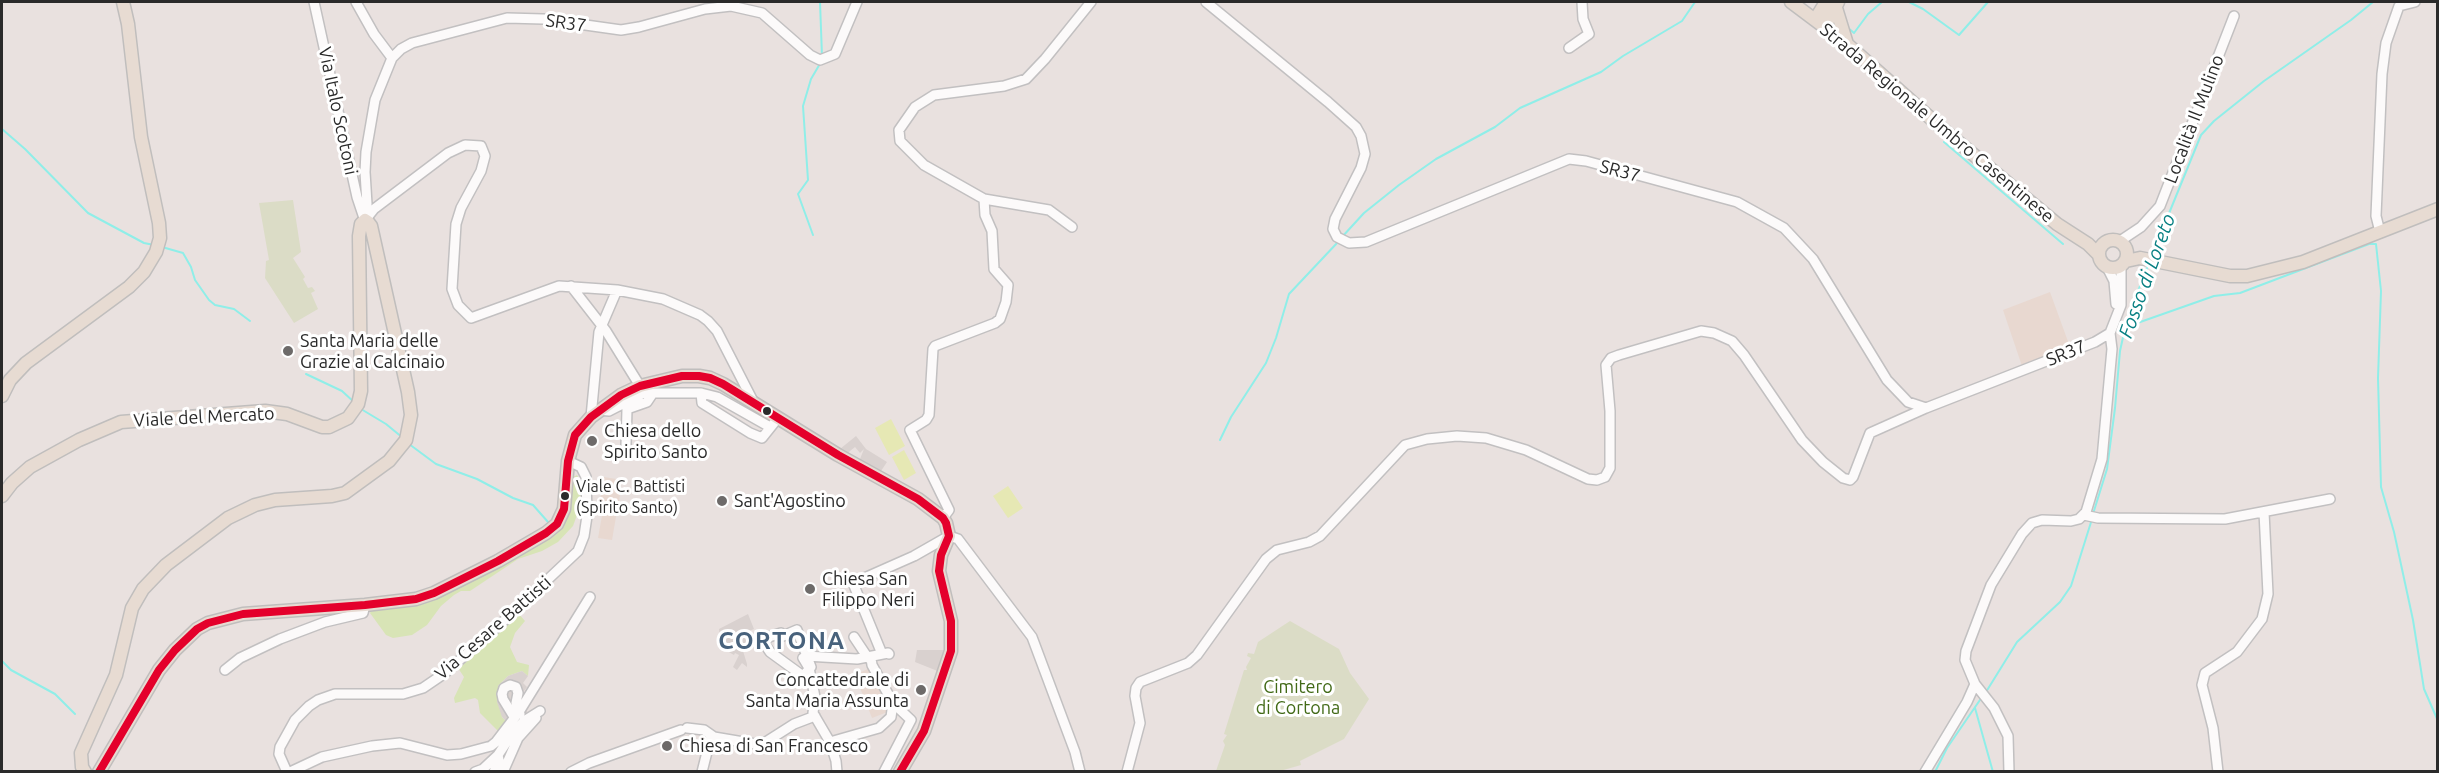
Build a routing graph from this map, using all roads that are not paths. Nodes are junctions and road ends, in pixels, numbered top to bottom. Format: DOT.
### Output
graph roads {
  1 [pos="123,2"];
  2 [pos="314,2"];
  3 [pos="356,2"];
  4 [pos="857,2"];
  5 [pos="1091,2"];
  6 [pos="1206,2"];
  7 [pos="1582,2"];
  8 [pos="1791,2"];
  9 [pos="2415,2"];
  10 [pos="1834,4"];
  11 [pos="2234,16"];
  12 [pos="1818,22"];
  13 [pos="1847,44"];
  14 [pos="1569,48"];
  15 [pos="392,58"];
  16 [pos="984,199"];
  17 [pos="2438,209"];
  18 [pos="365,220"];
  19 [pos="1072,227"];
  20 [pos="2380,232"];
  21 [pos="2084,242"];
  22 [pos="2120,251"];
  23 [pos="2099,255"];
  24 [pos="2107,267"];
  25 [pos="571,286"];
  26 [pos="617,290"];
  27 [pos="601,325"];
  28 [pos="2113,328"];
  29 [pos="640,386"];
  30 [pos="653,393"];
  31 [pos="701,393"];
  32 [pos="2,396"];
  33 [pos="754,404"];
  34 [pos="1926,408"];
  35 [pos="594,413"];
  36 [pos="774,423"];
  37 [pos="626,445"];
  38 [pos="568,461"];
  39 [pos="2,496"];
  40 [pos="2330,498"];
  41 [pos="2264,512"];
  42 [pos="2090,517"];
  43 [pos="943,518"];
  44 [pos="949,536"];
  45 [pos="590,597"];
  46 [pos="365,605"];
  47 [pos="854,637"];
  48 [pos="806,656"];
  49 [pos="870,658"];
  50 [pos="809,668"];
  51 [pos="225,670"];
  52 [pos="1981,692"];
  53 [pos="893,703"];
  54 [pos="815,716"];
  55 [pos="518,720"];
  56 [pos="911,720"];
  57 [pos="711,736"];
  58 [pos="830,742"];
  59 [pos="498,755"];
  60 [pos="86,771"];
  61 [pos="99,771"];
  62 [pos="289,771"];
  63 [pos="475,771"];
  64 [pos="494,771"];
  65 [pos="503,771"];
  66 [pos="571,771"];
  67 [pos="702,771"];
  68 [pos="837,771"];
  69 [pos="884,771"];
  70 [pos="895,771"];
  71 [pos="900,771"];
  72 [pos="1080,771"];
  73 [pos="1127,771"];
  74 [pos="1925,771"];
  75 [pos="2009,771"];
  76 [pos="2218,771"];
  1 -- 32 [label="main road"];
  2 -- 18 [label="street, Via Italo Scotoni"];
  3 -- 15 [label="street"];
  4 -- 15 [label="street, SR37"];
  5 -- 16 [label="street"];
  6 -- 34 [label="street, SR37"];
  7 -- 14 [label="street"];
  8 -- 12 [label="main road, Strada Regionale Umbro Casentinese"];
  9 -- 20 [label="street"];
  10 -- 12 [label="main road"];
  10 -- 13 [label="main road"];
  11 -- 22 [label="street, Località Il Mulino"];
  12 -- 13 [label="main road, Strada Regionale Umbro Casentinese"];
  13 -- 21 [label="main road, Strada Regionale Umbro Casentinese"];
  15 -- 18 [label="street"];
  16 -- 19 [label="street"];
  16 -- 43 [label="street"];
  17 -- 20 [label="main road"];
  18 -- 25 [label="street"];
  18 -- 39 [label="main road, Viale del Mercato"];
  18 -- 60 [label="main road"];
  20 -- 22 [label="main road"];
  21 -- 22 [label="main road"];
  21 -- 23 [label="main road, Strada Regionale Umbro Casentinese"];
  22 -- 23 [label="main road"];
  22 -- 24 [label="main road"];
  22 -- 28 [label="street"];
  23 -- 24 [label="main road"];
  24 -- 28 [label="street"];
  25 -- 26 [label="street"];
  25 -- 27 [label="street"];
  26 -- 27 [label="street"];
  26 -- 33 [label="street"];
  27 -- 29 [label="street"];
  27 -- 35 [label="street"];
  28 -- 34 [label="street, SR37"];
  28 -- 42 [label="street"];
  29 -- 33 [label="main road"];
  29 -- 35 [label="main road"];
  30 -- 31 [label="street"];
  30 -- 35 [label="street"];
  30 -- 37 [label="street"];
  31 -- 36 [label="street"];
  31 -- 36 [label="street"];
  33 -- 36 [label="main road"];
  34 -- 73 [label="street"];
  35 -- 38 [label="main road"];
  36 -- 43 [label="main road"];
  38 -- 46 [label="main road"];
  38 -- 62 [label="street, Via Cesare Battisti"];
  40 -- 41 [label="street"];
  41 -- 42 [label="street"];
  41 -- 76 [label="street"];
  42 -- 52 [label="street"];
  43 -- 44 [label="main road"];
  44 -- 49 [label="street"];
  44 -- 71 [label="main road"];
  44 -- 72 [label="street"];
  45 -- 55 [label="street"];
  46 -- 51 [label="street"];
  46 -- 61 [label="main road"];
  47 -- 49 [label="street"];
  48 -- 49 [label="street"];
  48 -- 50 [label="street"];
  48 -- 50 [label="street"];
  49 -- 53 [label="street"];
  50 -- 54 [label="street"];
  52 -- 74 [label="street"];
  52 -- 75 [label="street"];
  53 -- 56 [label="street"];
  53 -- 58 [label="street"];
  54 -- 57 [label="street"];
  54 -- 58 [label="street"];
  55 -- 59 [label="street"];
  55 -- 62 [label="street"];
  55 -- 65 [label="street"];
  56 -- 69 [label="street"];
  56 -- 70 [label="street"];
  57 -- 66 [label="street"];
  57 -- 67 [label="street"];
  58 -- 68 [label="street"];
  59 -- 63 [label="street"];
  59 -- 64 [label="street"];
}
